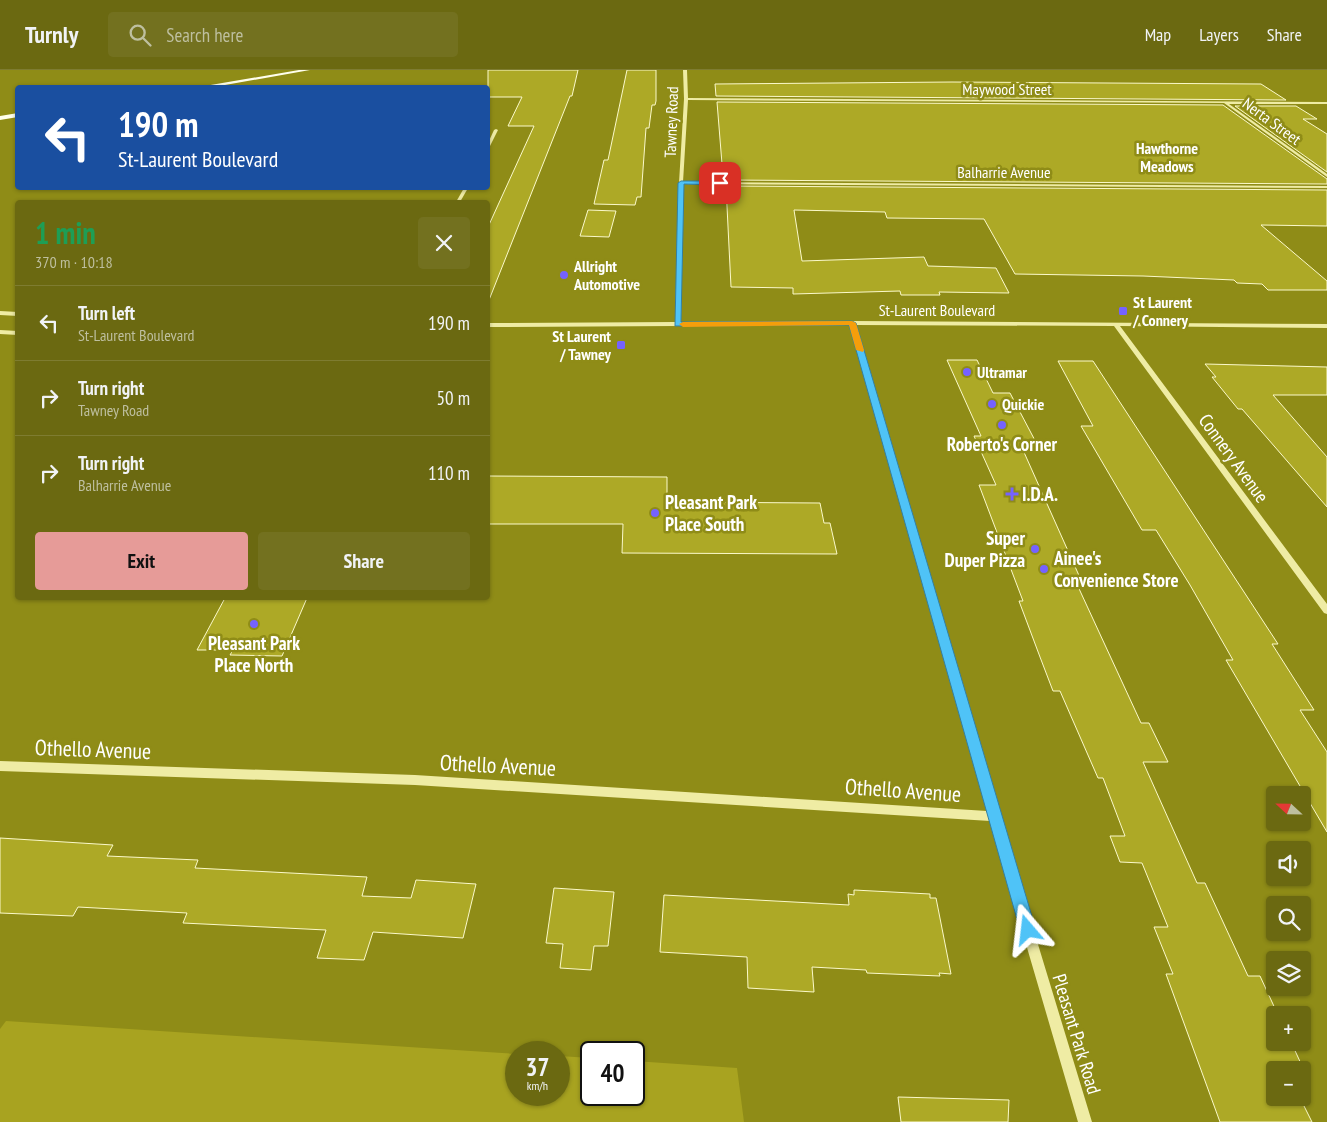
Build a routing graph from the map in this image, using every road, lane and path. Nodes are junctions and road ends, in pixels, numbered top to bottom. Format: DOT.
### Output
graph roads {
  1 [pos="308,70"];
  2 [pos="685,70"];
  3 [pos="214,85"];
  4 [pos="686,99"];
  5 [pos="1226,103"];
  6 [pos="1327,103"];
  7 [pos="15,116"];
  8 [pos="0,118"];
  9 [pos="496,130"];
  10 [pos="490,142"];
  11 [pos="1327,176"];
  12 [pos="681,183"];
  13 [pos="1327,187"];
  14 [pos="0,313"];
  15 [pos="15,314"];
  16 [pos="852,323"];
  17 [pos="678,324"];
  18 [pos="1115,324"];
  19 [pos="490,325"];
  20 [pos="1327,326"];
  21 [pos="0,332"];
  22 [pos="15,332"];
  23 [pos="1327,611"];
  24 [pos="0,766"];
  25 [pos="994,816"];
  26 [pos="1085,1122"];
  1 -- 3 [label="main road"];
  2 -- 4 [label="street, Tawney Road"];
  4 -- 5 [label="street, Maywood Street"];
  4 -- 12 [label="street, Tawney Road"];
  5 -- 6 [label="street, Maywood Street"];
  5 -- 11 [label="street, Nerta Street"];
  7 -- 8 [label="main road"];
  9 -- 10 [label="street"];
  12 -- 13 [label="street, Balharrie Avenue"];
  12 -- 17 [label="street, Tawney Road"];
  14 -- 15 [label="street"];
  16 -- 17 [label="street, St-Laurent Boulevard"];
  16 -- 18 [label="street, St-Laurent Boulevard"];
  16 -- 25 [label="street, Pleasant Park Road"];
  17 -- 19 [label="street, St-Laurent Boulevard"];
  18 -- 20 [label="street, St-Laurent Boulevard"];
  18 -- 23 [label="street, Connery Avenue"];
  21 -- 22 [label="street"];
  24 -- 25 [label="street, Othello Avenue"];
  25 -- 26 [label="street, Pleasant Park Road"];
}
